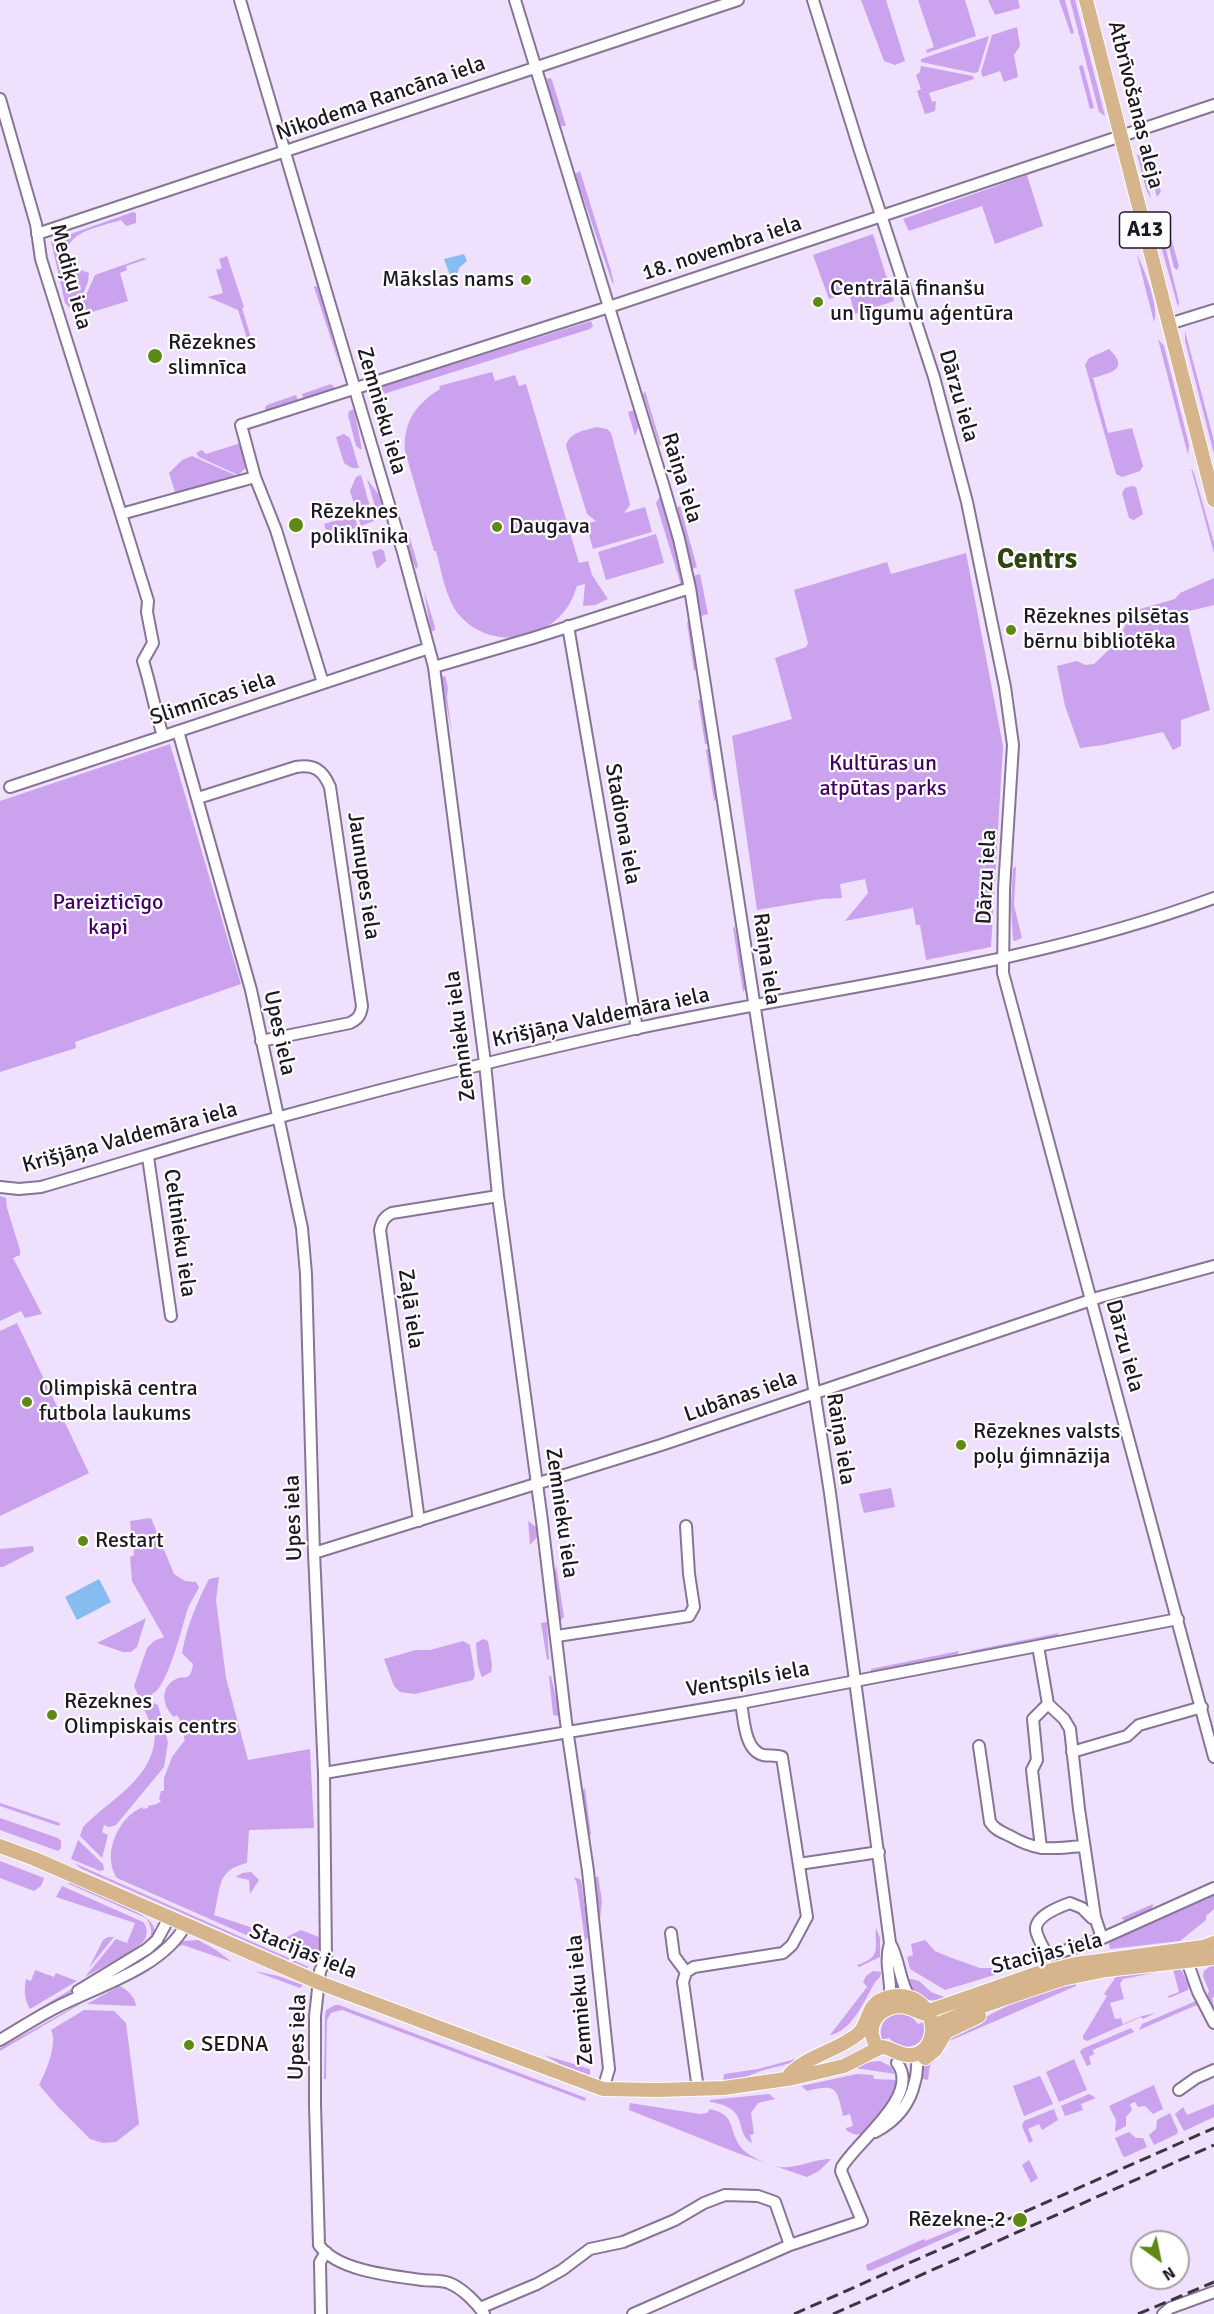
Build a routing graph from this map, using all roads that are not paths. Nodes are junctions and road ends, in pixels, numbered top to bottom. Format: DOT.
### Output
graph roads {
  1 [pos="240,0"];
  2 [pos="515,0"];
  3 [pos="738,0"];
  4 [pos="813,0"];
  5 [pos="1086,0"];
  6 [pos="535,67"];
  7 [pos="0,99"];
  8 [pos="1214,105"];
  9 [pos="1121,136"];
  10 [pos="285,152"];
  11 [pos="882,217"];
  12 [pos="37,234"];
  13 [pos="609,307"];
  14 [pos="1214,310"];
  15 [pos="1169,324"];
  16 [pos="355,389"];
  17 [pos="255,477"];
  18 [pos="1214,500"];
  19 [pos="121,514"];
  20 [pos="690,588"];
  21 [pos="568,626"];
  22 [pos="429,648"];
  23 [pos="434,667"];
  24 [pos="323,683"];
  25 [pos="178,730"];
  26 [pos="163,736"];
  27 [pos="10,787"];
  28 [pos="198,798"];
  29 [pos="1214,898"];
  30 [pos="1003,958"];
  31 [pos="753,1007"];
  32 [pos="637,1029"];
  33 [pos="261,1041"];
  34 [pos="485,1063"];
  35 [pos="277,1118"];
  36 [pos="148,1157"];
  37 [pos="0,1187"];
  38 [pos="498,1196"];
  39 [pos="1214,1266"];
  40 [pos="1091,1300"];
  41 [pos="171,1316"];
  42 [pos="813,1393"];
  43 [pos="537,1484"];
  44 [pos="419,1521"];
  45 [pos="686,1526"];
  46 [pos="314,1553"];
  47 [pos="1178,1619"];
  48 [pos="557,1636"];
  49 [pos="1038,1646"];
  50 [pos="854,1680"];
  51 [pos="741,1703"];
  52 [pos="1047,1704"];
  53 [pos="1202,1707"];
  54 [pos="568,1731"];
  55 [pos="979,1746"];
  56 [pos="1072,1752"];
  57 [pos="1214,1757"];
  58 [pos="324,1773"];
  59 [pos="1084,1845"];
  60 [pos="0,1846"];
  61 [pos="1041,1848"];
  62 [pos="879,1852"];
  63 [pos="799,1864"];
  64 [pos="1214,1888"];
  65 [pos="1095,1917"];
  66 [pos="169,1918"];
  67 [pos="185,1926"];
  68 [pos="670,1933"];
  69 [pos="1102,1938"];
  70 [pos="156,1942"];
  71 [pos="890,1943"];
  72 [pos="1214,1943"];
  73 [pos="1214,1958"];
  74 [pos="1187,1961"];
  75 [pos="686,1972"];
  76 [pos="127,1974"];
  77 [pos="320,1983"];
  78 [pos="1020,1992"];
  79 [pos="910,1998"];
  80 [pos="889,2003"];
  81 [pos="57,2007"];
  82 [pos="928,2011"];
  83 [pos="1214,2023"];
  84 [pos="933,2026"];
  85 [pos="872,2034"];
  86 [pos="0,2040"];
  87 [pos="876,2049"];
  88 [pos="918,2058"];
  89 [pos="897,2063"];
  90 [pos="1214,2070"];
  91 [pos="789,2074"];
  92 [pos="773,2079"];
  93 [pos="599,2087"];
  94 [pos="698,2089"];
  95 [pos="1179,2090"];
  96 [pos="872,2133"];
  97 [pos="790,2245"];
  98 [pos="326,2252"];
  99 [pos="1214,2292"];
  100 [pos="482,2311"];
  101 [pos="321,2314"];
  102 [pos="633,2314"];
  103 [pos="1163,2314"];
  1 -- 10 [label="street, Zemnieku iela"];
  2 -- 6 [label="street, Raiņa iela"];
  3 -- 6 [label="street, Nikodema Rancāna iela"];
  4 -- 11 [label="street, Dārzu iela"];
  5 -- 9 [label="main road, Atbrīvošanas aleja / A13"];
  6 -- 10 [label="street, Nikodema Rancāna iela"];
  6 -- 13 [label="street, Raiņa iela"];
  7 -- 12 [label="street, Mediķu iela"];
  8 -- 9 [label="street, 18. novembra iela"];
  9 -- 11 [label="street, 18. novembra iela"];
  9 -- 15 [label="main road, Atbrīvošanas aleja / A13"];
  10 -- 12 [label="street, Nikodema Rancāna iela"];
  10 -- 16 [label="street, Zemnieku iela"];
  11 -- 13 [label="street, 18. novembra iela"];
  11 -- 30 [label="street, Dārzu iela"];
  12 -- 19 [label="street, Mediķu iela"];
  13 -- 16 [label="street, 18. novembra iela"];
  13 -- 20 [label="street, Raiņa iela"];
  14 -- 15 [label="street"];
  15 -- 18 [label="main road, Atbrīvošanas aleja / A13"];
  16 -- 17 [label="street, 18. novembra iela"];
  16 -- 22 [label="street, Zemnieku iela"];
  17 -- 19 [label="street"];
  17 -- 24 [label="street"];
  19 -- 26 [label="street, Mediķu iela"];
  20 -- 21 [label="street"];
  20 -- 31 [label="street, Raiņa iela"];
  21 -- 23 [label="street"];
  21 -- 32 [label="street, Stadiona iela"];
  22 -- 23 [label="street, Zemnieku iela"];
  22 -- 24 [label="street, Slimnīcas iela"];
  23 -- 34 [label="street, Zemnieku iela"];
  24 -- 25 [label="street, Slimnīcas iela"];
  25 -- 26 [label="street, Slimnīcas iela"];
  25 -- 28 [label="street, Upes iela"];
  26 -- 27 [label="street, Slimnīcas iela"];
  28 -- 33 [label="street, Upes iela"];
  28 -- 33 [label="street, Jaunupes iela"];
  29 -- 30 [label="street, Krišjāņa Valdemāra iela"];
  30 -- 31 [label="street, Krišjāņa Valdemāra iela"];
  30 -- 40 [label="street, Dārzu iela"];
  31 -- 32 [label="street, Krišjāņa Valdemāra iela"];
  31 -- 42 [label="street, Raiņa iela"];
  32 -- 34 [label="street, Krišjāņa Valdemāra iela"];
  33 -- 35 [label="street, Upes iela"];
  34 -- 35 [label="street, Krišjāņa Valdemāra iela"];
  34 -- 38 [label="street, Zemnieku iela"];
  35 -- 36 [label="street, Krišjāņa Valdemāra iela"];
  35 -- 46 [label="street, Upes iela"];
  36 -- 37 [label="street, Krišjāņa Valdemāra iela"];
  36 -- 41 [label="street, Celtnieku iela"];
  38 -- 43 [label="street, Zemnieku iela"];
  38 -- 44 [label="street, Zaļā iela"];
  39 -- 40 [label="street, Lubānas iela"];
  40 -- 42 [label="street, Lubānas iela"];
  40 -- 47 [label="street, Dārzu iela"];
  42 -- 43 [label="street, Lubānas iela"];
  42 -- 50 [label="street, Raiņa iela"];
  43 -- 44 [label="street, Lubānas iela"];
  43 -- 48 [label="street, Zemnieku iela"];
  44 -- 46 [label="street, Lubānas iela"];
  45 -- 48 [label="street"];
  46 -- 58 [label="street, Upes iela"];
  47 -- 49 [label="street, Ventspils iela"];
  47 -- 53 [label="street, Dārzu iela"];
  48 -- 54 [label="street, Zemnieku iela"];
  49 -- 50 [label="street, Ventspils iela"];
  49 -- 52 [label="street"];
  50 -- 51 [label="street, Ventspils iela"];
  50 -- 62 [label="street, Raiņa iela"];
  51 -- 54 [label="street, Ventspils iela"];
  51 -- 63 [label="street"];
  52 -- 56 [label="street"];
  52 -- 61 [label="street"];
  53 -- 56 [label="street"];
  53 -- 57 [label="street, Dārzu iela"];
  54 -- 58 [label="street, Ventspils iela"];
  54 -- 93 [label="street, Zemnieku iela"];
  55 -- 61 [label="street"];
  56 -- 59 [label="street"];
  58 -- 77 [label="street, Upes iela"];
  59 -- 61 [label="street"];
  59 -- 65 [label="street"];
  60 -- 66 [label="main road, Stacijas iela"];
  62 -- 63 [label="street"];
  62 -- 71 [label="street, Raiņa iela"];
  63 -- 75 [label="street"];
  64 -- 69 [label="street"];
  65 -- 69 [label="street"];
  65 -- 69 [label="street"];
  66 -- 67 [label="main road, Stacijas iela"];
  66 -- 70 [label="street"];
  67 -- 76 [label="street"];
  67 -- 77 [label="main road, Stacijas iela"];
  68 -- 75 [label="street"];
  70 -- 76 [label="street"];
  70 -- 81 [label="street"];
  71 -- 79 [label="street, Raiņa iela"];
  71 -- 80 [label="street, Raiņa iela"];
  72 -- 82 [label="main road, Stacijas iela"];
  73 -- 74 [label="main road, Stacijas iela"];
  74 -- 78 [label="main road, Stacijas iela"];
  74 -- 83 [label="street"];
  75 -- 94 [label="street"];
  76 -- 81 [label="street"];
  77 -- 93 [label="main road, Stacijas iela"];
  77 -- 98 [label="street, Upes iela"];
  78 -- 84 [label="main road, Stacijas iela"];
  78 -- 88 [label="main road"];
  79 -- 80 [label="main road"];
  79 -- 82 [label="main road"];
  80 -- 82 [label="main road, Stacijas iela"];
  80 -- 85 [label="main road, Stacijas iela"];
  80 -- 91 [label="main road"];
  81 -- 86 [label="street"];
  82 -- 84 [label="main road"];
  84 -- 88 [label="main road"];
  85 -- 87 [label="main road"];
  85 -- 91 [label="main road, Stacijas iela"];
  87 -- 88 [label="main road"];
  87 -- 89 [label="main road"];
  87 -- 92 [label="main road, Stacijas iela"];
  88 -- 89 [label="main road"];
  88 -- 96 [label="street"];
  89 -- 96 [label="street"];
  90 -- 95 [label="street"];
  91 -- 92 [label="main road, Stacijas iela"];
  92 -- 94 [label="main road, Stacijas iela"];
  93 -- 94 [label="main road, Stacijas iela"];
  96 -- 97 [label="street"];
  97 -- 100 [label="street"];
  97 -- 102 [label="street"];
  98 -- 100 [label="street"];
  98 -- 101 [label="street, Upes iela"];
  99 -- 103 [label="street"];
}
